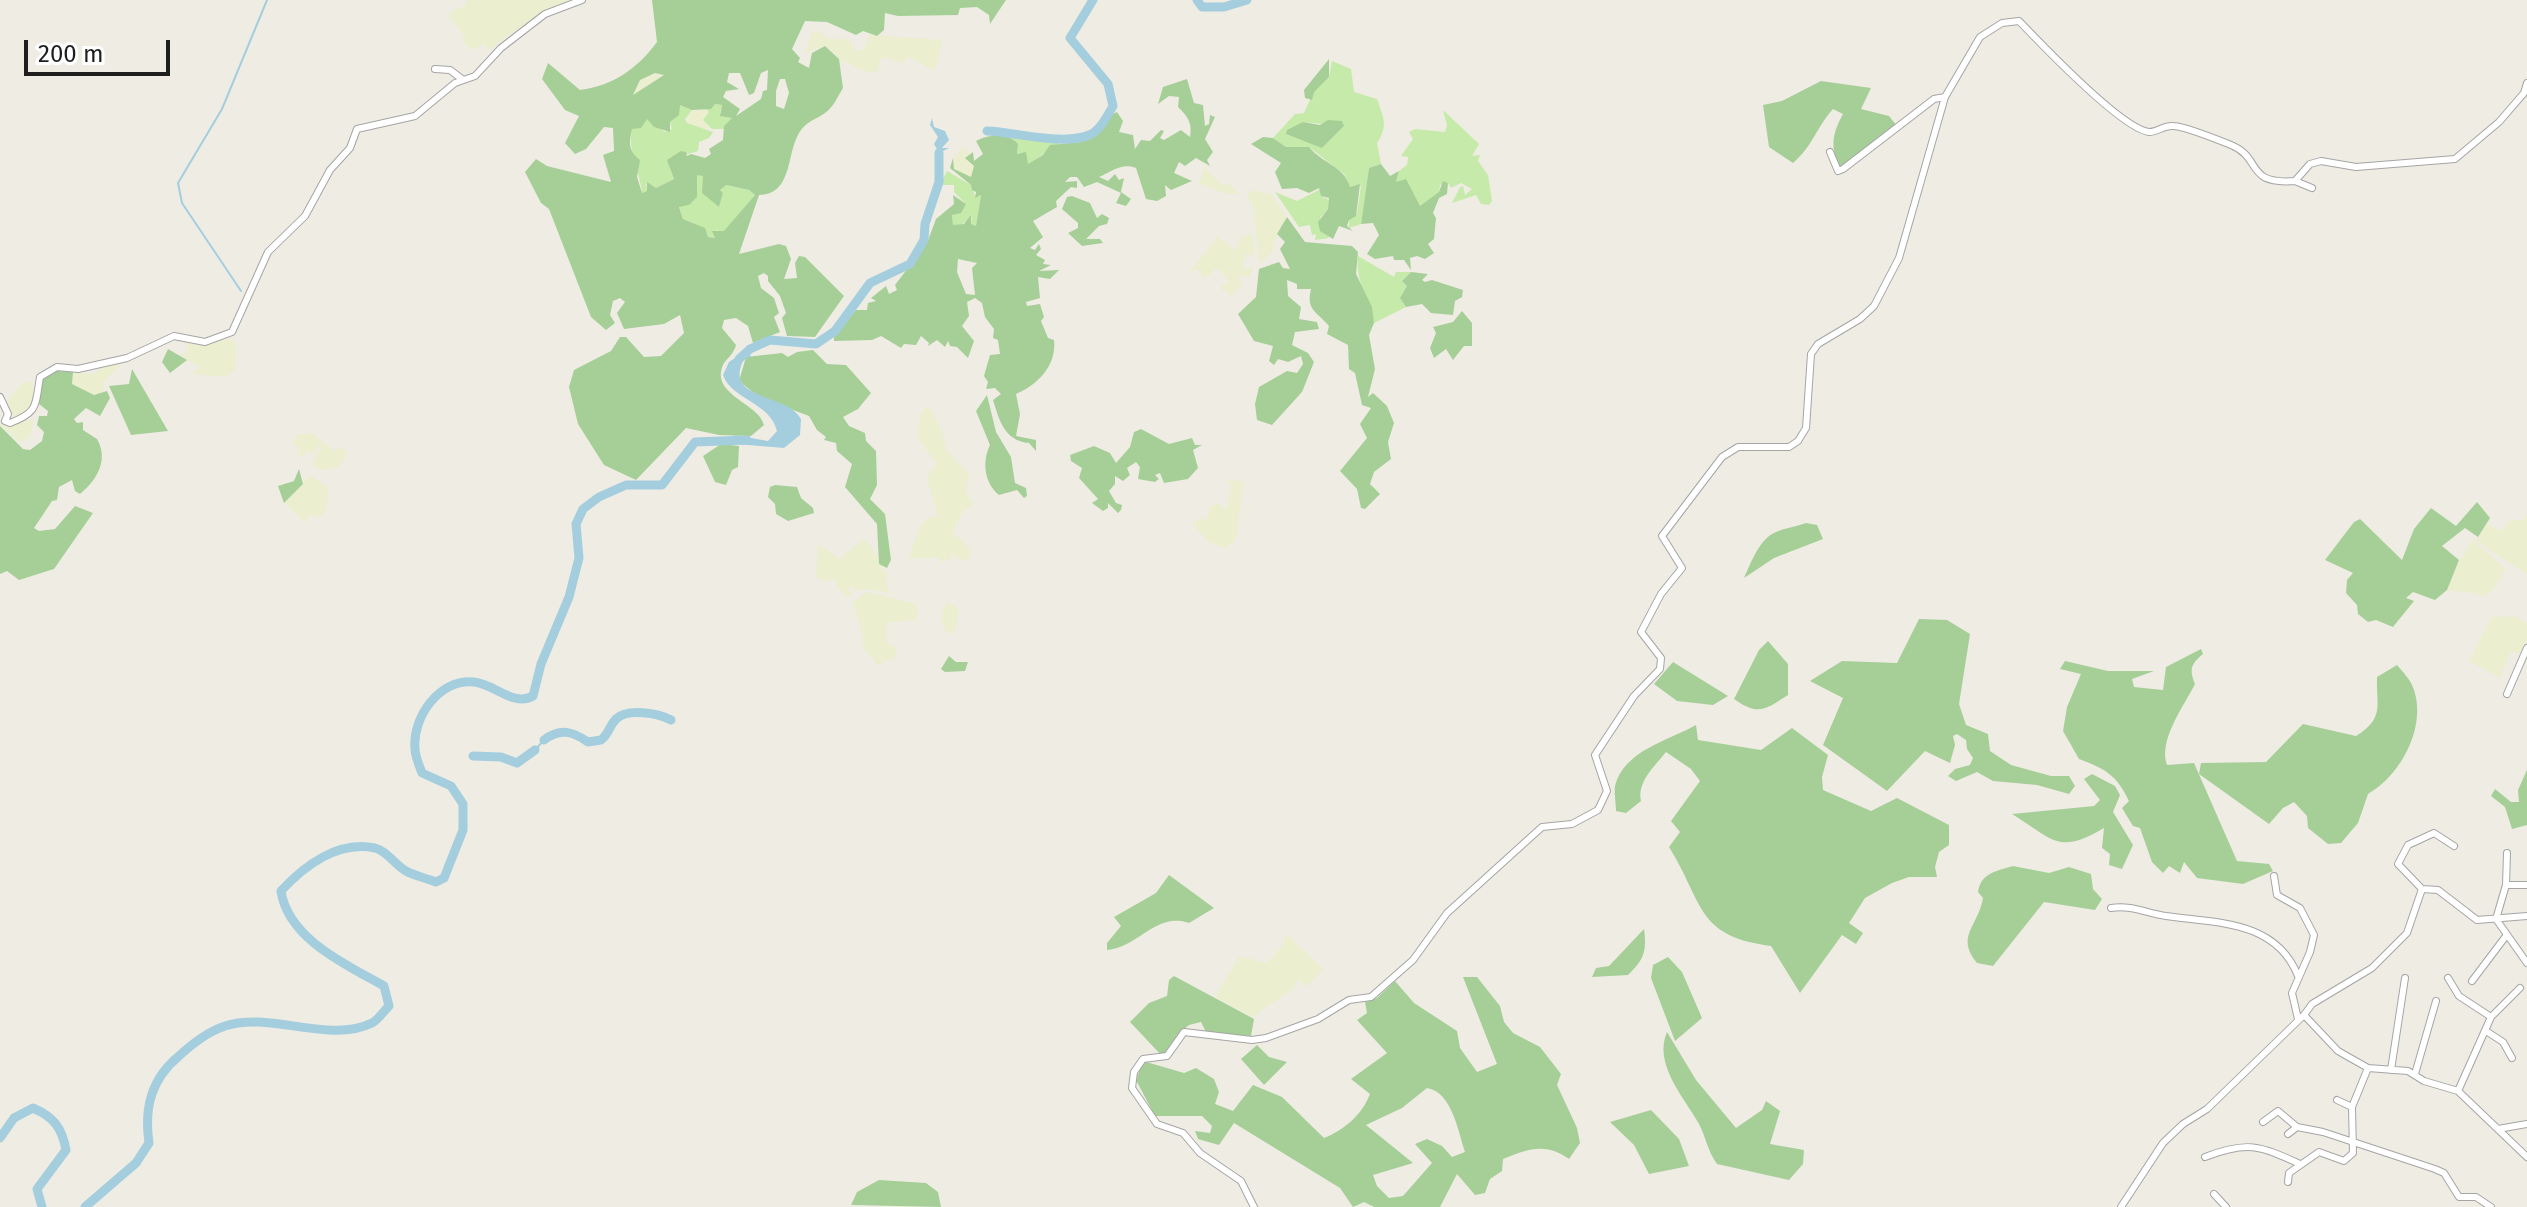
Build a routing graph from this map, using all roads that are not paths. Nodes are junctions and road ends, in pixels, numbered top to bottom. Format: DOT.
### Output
graph roads {
  1 [pos="582,0"];
  2 [pos="435,69"];
  3 [pos="462,79"];
  4 [pos="2527,83"];
  5 [pos="1945,97"];
  6 [pos="1830,152"];
  7 [pos="2295,181"];
  8 [pos="2312,188"];
  9 [pos="0,397"];
  10 [pos="2527,648"];
  11 [pos="2507,694"];
  12 [pos="2454,846"];
  13 [pos="2507,853"];
  14 [pos="2274,876"];
  15 [pos="2506,885"];
  16 [pos="2527,885"];
  17 [pos="2422,889"];
  18 [pos="2111,908"];
  19 [pos="2527,916"];
  20 [pos="2496,919"];
  21 [pos="2506,936"];
  22 [pos="2527,963"];
  23 [pos="2298,976"];
  24 [pos="2405,978"];
  25 [pos="2448,978"];
  26 [pos="2472,981"];
  27 [pos="2520,988"];
  28 [pos="2436,1001"];
  29 [pos="2301,1017"];
  30 [pos="2491,1017"];
  31 [pos="2486,1031"];
  32 [pos="2512,1058"];
  33 [pos="2368,1068"];
  34 [pos="2391,1070"];
  35 [pos="2415,1074"];
  36 [pos="2458,1091"];
  37 [pos="2337,1100"];
  38 [pos="2352,1107"];
  39 [pos="2263,1122"];
  40 [pos="2523,1125"];
  41 [pos="2297,1127"];
  42 [pos="2498,1129"];
  43 [pos="2527,1133"];
  44 [pos="2288,1134"];
  45 [pos="2355,1145"];
  46 [pos="2205,1157"];
  47 [pos="2527,1157"];
  48 [pos="2300,1164"];
  49 [pos="2288,1182"];
  50 [pos="2214,1194"];
  51 [pos="2464,1199"];
  52 [pos="1254,1207"];
  53 [pos="2121,1207"];
  54 [pos="2226,1207"];
  55 [pos="2463,1207"];
  56 [pos="2491,1207"];
  1 -- 3 [label="street"];
  2 -- 3 [label="street"];
  3 -- 9 [label="street"];
  4 -- 7 [label="street"];
  5 -- 6 [label="street"];
  5 -- 7 [label="street"];
  5 -- 52 [label="street"];
  7 -- 8 [label="street"];
  10 -- 11 [label="street"];
  12 -- 17 [label="street"];
  13 -- 15 [label="street"];
  14 -- 23 [label="street"];
  15 -- 16 [label="street"];
  15 -- 20 [label="street"];
  17 -- 20 [label="street"];
  17 -- 29 [label="street"];
  18 -- 23 [label="street"];
  19 -- 20 [label="street"];
  20 -- 21 [label="street"];
  21 -- 22 [label="street"];
  21 -- 26 [label="street"];
  23 -- 29 [label="street"];
  24 -- 34 [label="street"];
  25 -- 30 [label="street"];
  27 -- 30 [label="street"];
  28 -- 35 [label="street"];
  29 -- 33 [label="street"];
  29 -- 53 [label="street"];
  30 -- 31 [label="street"];
  31 -- 32 [label="street"];
  31 -- 36 [label="street"];
  33 -- 34 [label="street"];
  33 -- 38 [label="street"];
  34 -- 35 [label="street"];
  35 -- 36 [label="street"];
  36 -- 42 [label="street"];
  37 -- 38 [label="street"];
  38 -- 45 [label="street"];
  39 -- 41 [label="street"];
  40 -- 42 [label="street"];
  40 -- 43 [label="street"];
  41 -- 44 [label="street"];
  41 -- 45 [label="street"];
  42 -- 47 [label="street"];
  45 -- 48 [label="street"];
  45 -- 51 [label="street"];
  46 -- 48 [label="street"];
  48 -- 49 [label="street"];
  50 -- 54 [label="street"];
  51 -- 55 [label="street"];
  51 -- 56 [label="street"];
}
